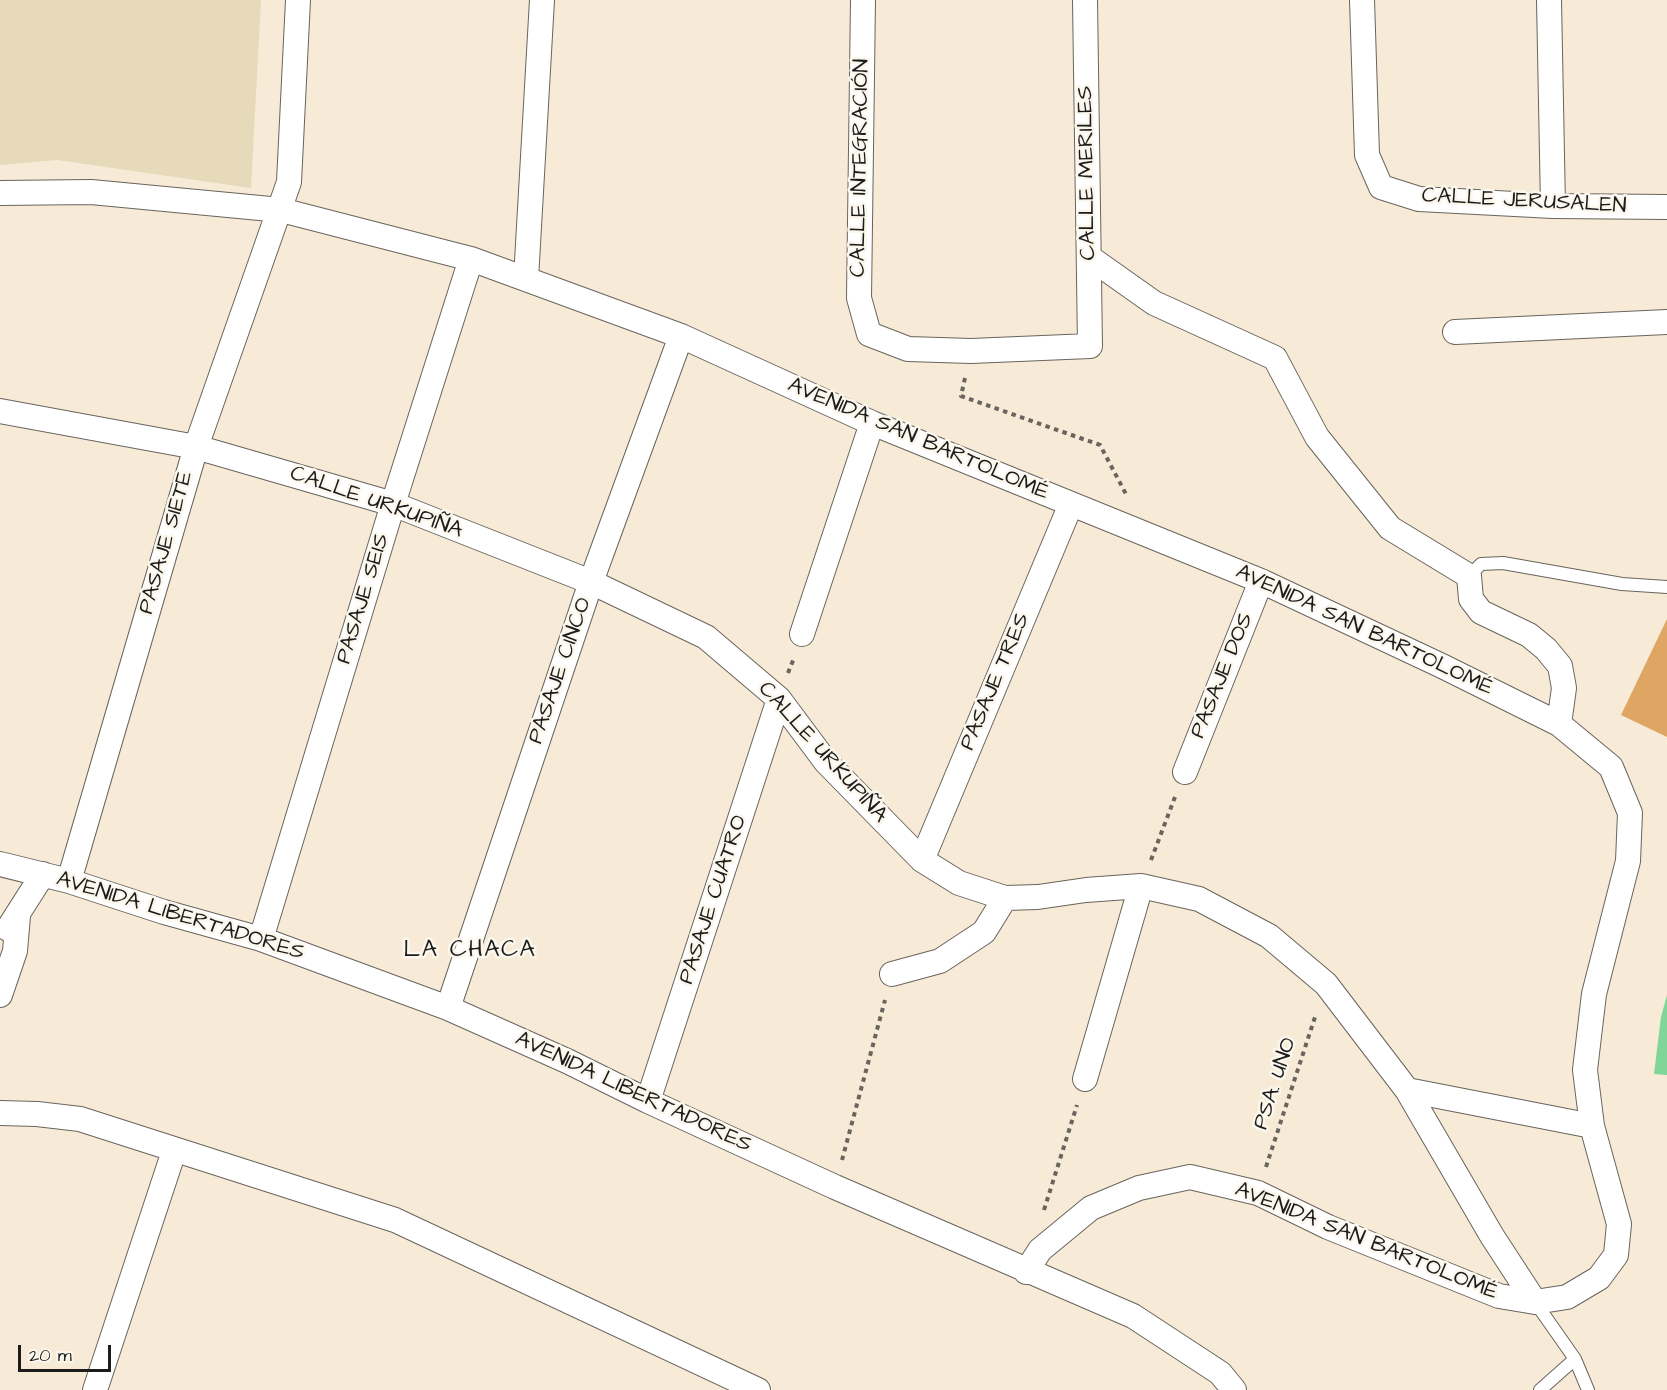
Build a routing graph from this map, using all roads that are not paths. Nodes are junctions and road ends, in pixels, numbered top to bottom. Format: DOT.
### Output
graph roads {
  1 [pos="298,0"];
  2 [pos="542,0"];
  3 [pos="863,0"];
  4 [pos="1085,0"];
  5 [pos="1362,0"];
  6 [pos="1549,0"];
  7 [pos="0,193"];
  8 [pos="1553,206"];
  9 [pos="1667,207"];
  10 [pos="281,210"];
  11 [pos="1089,257"];
  12 [pos="471,259"];
  13 [pos="526,279"];
  14 [pos="1667,322"];
  15 [pos="1455,332"];
  16 [pos="681,336"];
  17 [pos="971,351"];
  18 [pos="0,411"];
  19 [pos="872,423"];
  20 [pos="196,447"];
  21 [pos="393,504"];
  22 [pos="1071,504"];
  23 [pos="1469,576"];
  24 [pos="1261,581"];
  25 [pos="591,582"];
  26 [pos="1667,587"];
  27 [pos="802,634"];
  28 [pos="779,699"];
  29 [pos="1558,724"];
  30 [pos="1185,772"];
  31 [pos="922,860"];
  32 [pos="0,864"];
  33 [pos="43,874"];
  34 [pos="69,881"];
  35 [pos="1141,886"];
  36 [pos="1005,898"];
  37 [pos="18,916"];
  38 [pos="261,939"];
  39 [pos="0,941"];
  40 [pos="892,974"];
  41 [pos="0,995"];
  42 [pos="447,1008"];
  43 [pos="1085,1079"];
  44 [pos="1407,1090"];
  45 [pos="648,1101"];
  46 [pos="0,1113"];
  47 [pos="1592,1126"];
  48 [pos="174,1151"];
  49 [pos="1026,1272"];
  50 [pos="1535,1302"];
  51 [pos="1575,1359"];
  52 [pos="96,1390"];
  53 [pos="758,1390"];
  54 [pos="1234,1390"];
  55 [pos="1540,1390"];
  56 [pos="1588,1390"];
  1 -- 10 [label="street, PASAJE SIETE"];
  2 -- 13 [label="street"];
  3 -- 17 [label="street, CALLE INTEGRACIÓN"];
  4 -- 11 [label="street, CALLE MERILES"];
  5 -- 8 [label="street, CALLE JERUSALEN"];
  6 -- 8 [label="street"];
  7 -- 10 [label="street, AVENIDA SAN BARTOLOMÉ"];
  8 -- 9 [label="street, CALLE JERUSALEN"];
  10 -- 12 [label="street, AVENIDA SAN BARTOLOMÉ"];
  10 -- 20 [label="street, PASAJE SIETE"];
  11 -- 17 [label="street, CALLE MERILES"];
  11 -- 23 [label="street"];
  12 -- 13 [label="street, AVENIDA SAN BARTOLOMÉ"];
  12 -- 21 [label="street, PASAJE SEIS"];
  13 -- 16 [label="street, AVENIDA SAN BARTOLOMÉ"];
  14 -- 15 [label="street"];
  16 -- 19 [label="street, AVENIDA SAN BARTOLOMÉ"];
  16 -- 25 [label="street, PASAJE CINCO"];
  18 -- 20 [label="street, CALLE URKUPIÑA"];
  19 -- 22 [label="street, AVENIDA SAN BARTOLOMÉ"];
  19 -- 27 [label="street"];
  20 -- 21 [label="street, CALLE URKUPIÑA"];
  20 -- 34 [label="street, PASAJE SIETE"];
  21 -- 25 [label="street, CALLE URKUPIÑA"];
  21 -- 38 [label="street, PASAJE SEIS"];
  22 -- 24 [label="street, AVENIDA SAN BARTOLOMÉ"];
  22 -- 31 [label="street, PASAJE TRES"];
  23 -- 26 [label="lane"];
  23 -- 29 [label="street"];
  24 -- 29 [label="street, AVENIDA SAN BARTOLOMÉ"];
  24 -- 30 [label="street, PASAJE DOS"];
  25 -- 28 [label="street, CALLE URKUPIÑA"];
  25 -- 42 [label="street, PASAJE CINCO"];
  28 -- 31 [label="street, CALLE URKUPIÑA"];
  28 -- 45 [label="street, PASAJE CUATRO"];
  29 -- 47 [label="street, AVENIDA SAN BARTOLOMÉ"];
  31 -- 36 [label="street, CALLE URKUPIÑA"];
  32 -- 33 [label="street, AVENIDA LIBERTADORES"];
  33 -- 34 [label="street, AVENIDA LIBERTADORES"];
  33 -- 37 [label="street"];
  34 -- 38 [label="street, AVENIDA LIBERTADORES"];
  35 -- 36 [label="street, CALLE URKUPIÑA"];
  35 -- 43 [label="street"];
  35 -- 44 [label="street, CALLE URKUPIÑA"];
  36 -- 40 [label="street"];
  37 -- 39 [label="street"];
  37 -- 41 [label="street"];
  38 -- 42 [label="street, AVENIDA LIBERTADORES"];
  42 -- 45 [label="street, AVENIDA LIBERTADORES"];
  44 -- 47 [label="street"];
  44 -- 50 [label="street, CALLE URKUPIÑA"];
  45 -- 49 [label="street, AVENIDA LIBERTADORES"];
  46 -- 48 [label="street"];
  47 -- 50 [label="street, AVENIDA SAN BARTOLOMÉ"];
  48 -- 52 [label="street"];
  48 -- 53 [label="street"];
  49 -- 50 [label="street, AVENIDA SAN BARTOLOMÉ"];
  49 -- 54 [label="street, AVENIDA LIBERTADORES"];
  50 -- 51 [label="lane"];
  51 -- 55 [label="lane"];
  51 -- 56 [label="lane"];
}
